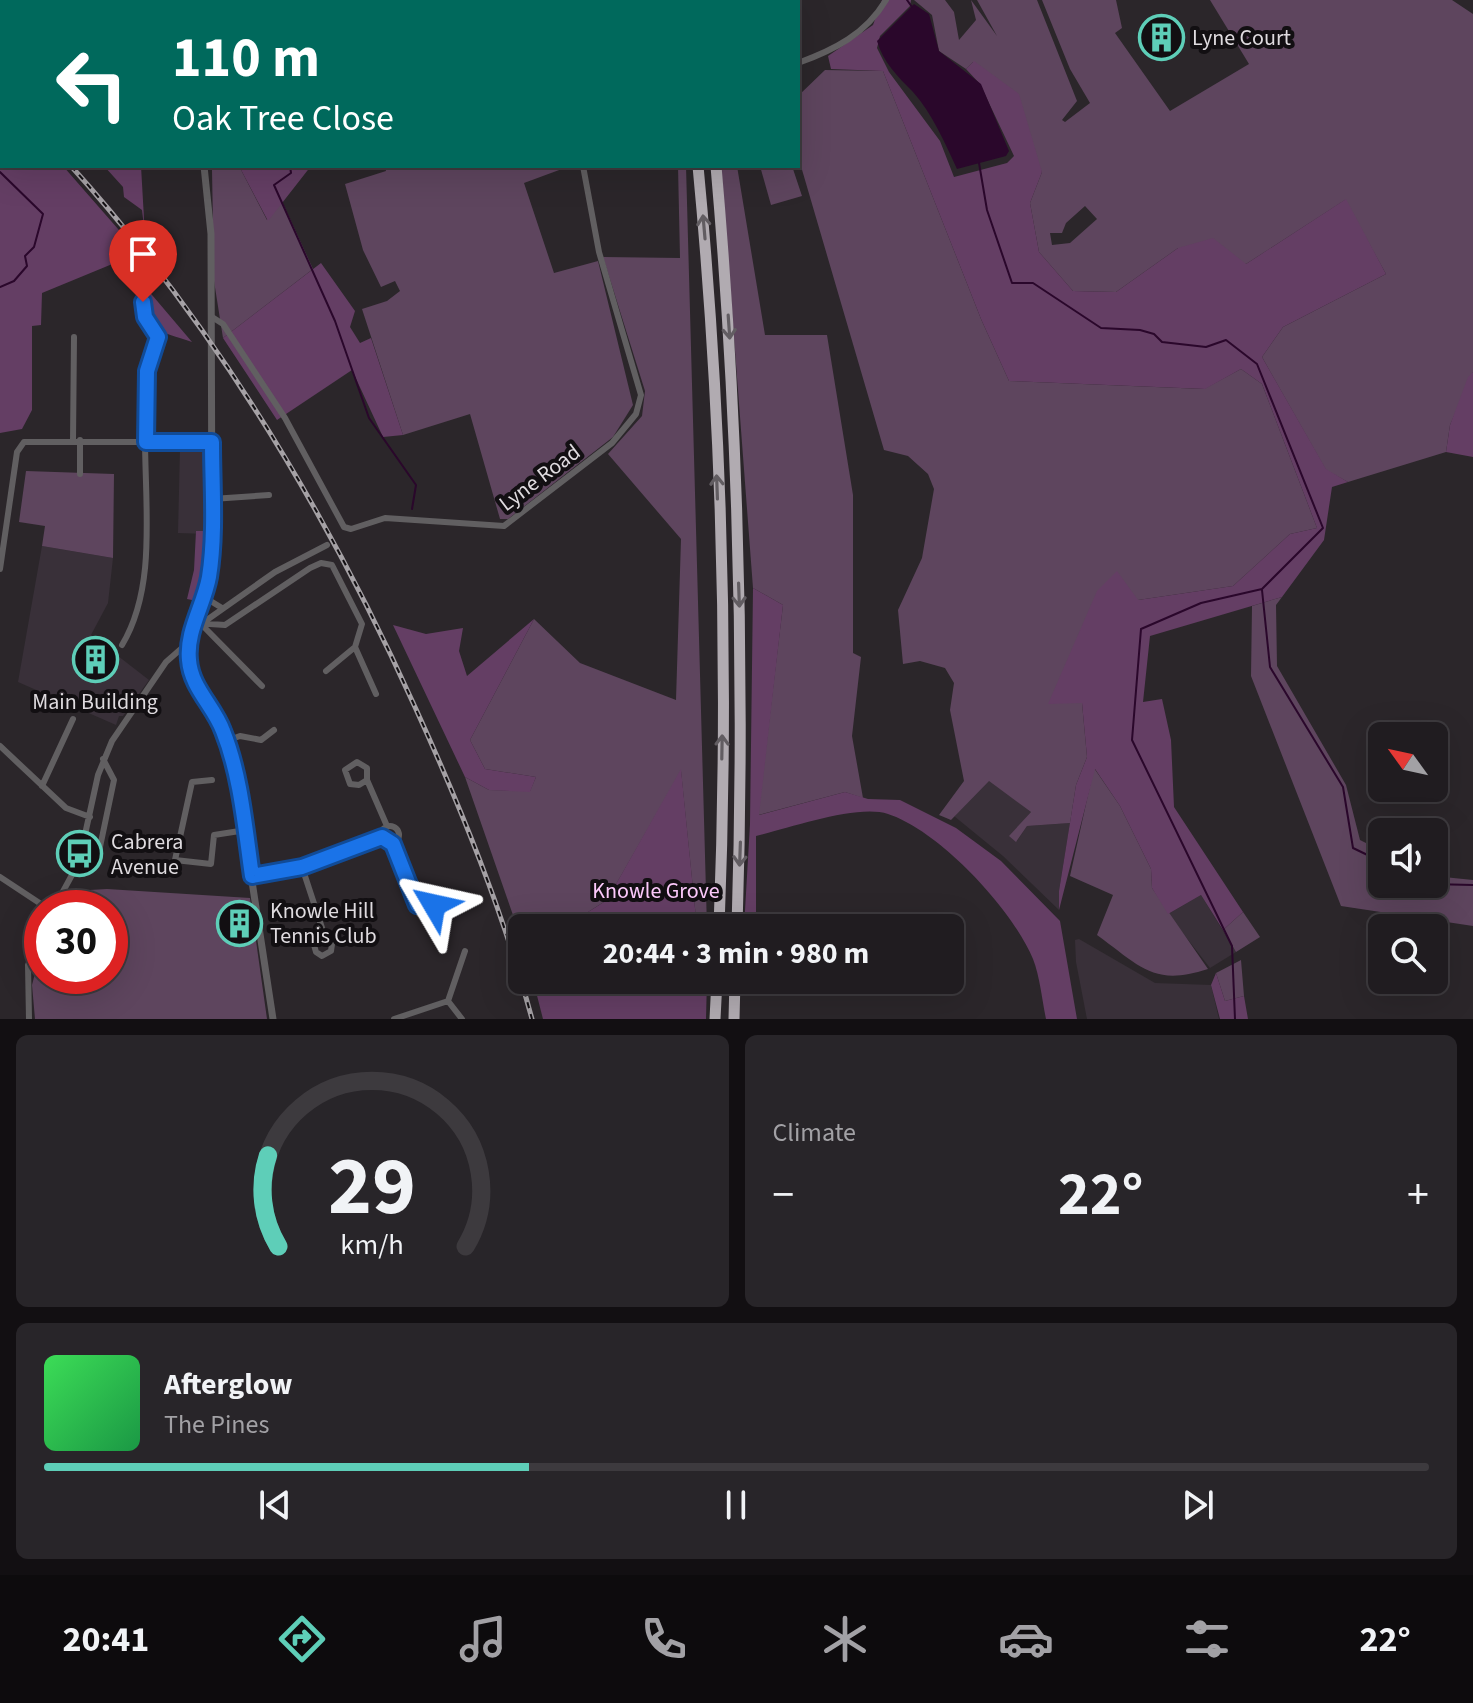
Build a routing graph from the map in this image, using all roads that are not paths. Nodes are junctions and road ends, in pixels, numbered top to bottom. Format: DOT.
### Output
graph roads {
  1 [pos="886,0"];
  2 [pos="800,62"];
  3 [pos="204,168"];
  4 [pos="583,168"];
  5 [pos="698,168"];
  6 [pos="716,168"];
  7 [pos="124,264"];
  8 [pos="212,317"];
  9 [pos="74,337"];
  10 [pos="76,441"];
  11 [pos="146,442"];
  12 [pos="212,442"];
  13 [pos="80,474"];
  14 [pos="269,495"];
  15 [pos="212,499"];
  16 [pos="327,545"];
  17 [pos="0,569"];
  18 [pos="204,597"];
  19 [pos="222,608"];
  20 [pos="199,623"];
  21 [pos="190,641"];
  22 [pos="122,645"];
  23 [pos="355,647"];
  24 [pos="326,671"];
  25 [pos="262,686"];
  26 [pos="376,694"];
  27 [pos="73,719"];
  28 [pos="274,730"];
  29 [pos="226,741"];
  30 [pos="0,746"];
  31 [pos="103,759"];
  32 [pos="195,773"];
  33 [pos="212,780"];
  34 [pos="367,780"];
  35 [pos="192,782"];
  36 [pos="42,786"];
  37 [pos="90,817"];
  38 [pos="387,826"];
  39 [pos="246,830"];
  40 [pos="382,837"];
  41 [pos="393,844"];
  42 [pos="79,862"];
  43 [pos="302,867"];
  44 [pos="252,876"];
  45 [pos="0,877"];
  46 [pos="64,890"];
  47 [pos="24,893"];
  48 [pos="417,905"];
  49 [pos="719,914"];
  50 [pos="737,914"];
  51 [pos="325,937"];
  52 [pos="465,951"];
  53 [pos="29,994"];
  54 [pos="716,994"];
  55 [pos="735,994"];
  56 [pos="448,1001"];
  57 [pos="404,1018"];
  58 [pos="29,1019"];
  59 [pos="273,1019"];
  60 [pos="394,1019"];
  61 [pos="462,1019"];
  62 [pos="715,1019"];
  63 [pos="734,1019"];
  1 -- 2 [label="street"];
  3 -- 8 [label="street"];
  4 -- 8 [label="street, Lyne Road"];
  49 -- 5 [label="highway, one-way"];
  6 -- 50 [label="highway, one-way"];
  7 -- 11 [label="street"];
  8 -- 12 [label="street"];
  9 -- 10 [label="street"];
  10 -- 11 [label="street"];
  10 -- 13 [label="street"];
  10 -- 17 [label="street"];
  11 -- 12 [label="street"];
  11 -- 22 [label="street"];
  12 -- 15 [label="street"];
  14 -- 15 [label="street"];
  15 -- 18 [label="street"];
  16 -- 19 [label="street"];
  18 -- 19 [label="street"];
  18 -- 20 [label="street"];
  19 -- 20 [label="street"];
  20 -- 21 [label="street"];
  20 -- 23 [label="street"];
  20 -- 25 [label="street"];
  21 -- 29 [label="street"];
  21 -- 31 [label="street"];
  23 -- 24 [label="street"];
  23 -- 26 [label="street"];
  27 -- 36 [label="street"];
  28 -- 29 [label="street"];
  29 -- 39 [label="street"];
  30 -- 36 [label="street"];
  31 -- 37 [label="street"];
  31 -- 42 [label="street"];
  32 -- 35 [label="street"];
  33 -- 35 [label="street"];
  34 -- 38 [label="street"];
  35 -- 39 [label="street"];
  36 -- 37 [label="street"];
  37 -- 42 [label="street"];
  38 -- 40 [label="street"];
  38 -- 41 [label="street"];
  39 -- 44 [label="street"];
  40 -- 41 [label="street"];
  40 -- 43 [label="street"];
  41 -- 48 [label="street"];
  42 -- 46 [label="street"];
  43 -- 44 [label="street"];
  43 -- 51 [label="street"];
  44 -- 59 [label="street"];
  45 -- 47 [label="street"];
  52 -- 56 [label="street"];
  53 -- 58 [label="street"];
  54 -- 62 [label="highway"];
  55 -- 63 [label="highway"];
  56 -- 57 [label="street"];
  56 -- 61 [label="street"];
  57 -- 60 [label="street"];
}
